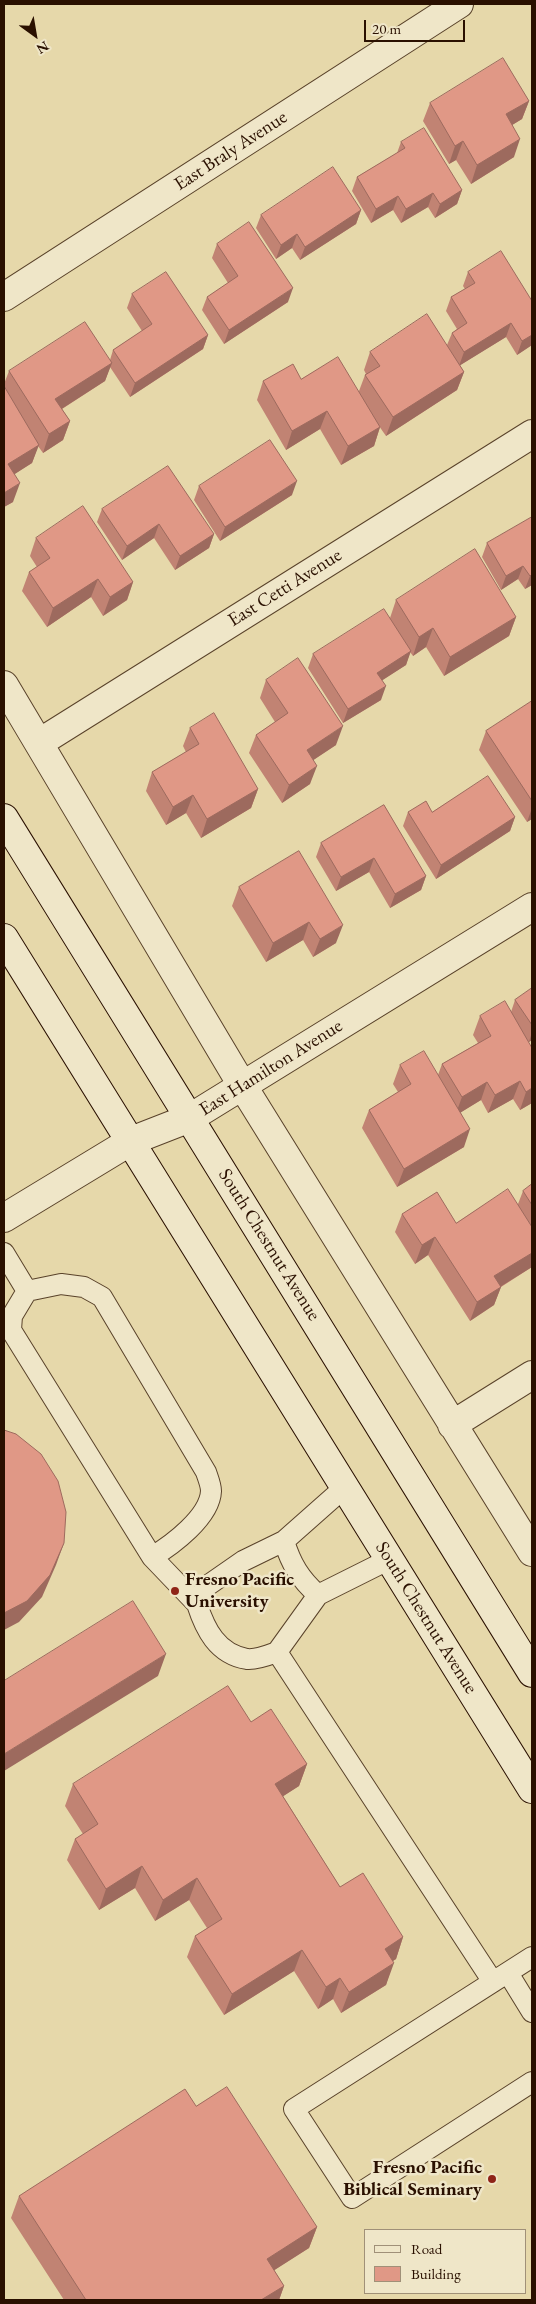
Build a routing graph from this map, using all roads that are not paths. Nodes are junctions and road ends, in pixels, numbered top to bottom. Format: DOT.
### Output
graph roads {
  1 [pos="459,4"];
  2 [pos="4,297"];
  3 [pos="532,434"];
  4 [pos="4,685"];
  5 [pos="39,743"];
  6 [pos="4,818"];
  7 [pos="532,907"];
  8 [pos="4,938"];
  9 [pos="242,1085"];
  10 [pos="190,1118"];
  11 [pos="130,1141"];
  12 [pos="4,1218"];
  13 [pos="4,1253"];
  14 [pos="26,1291"];
  15 [pos="532,1375"];
  16 [pos="452,1425"];
  17 [pos="345,1487"];
  18 [pos="284,1541"];
  19 [pos="532,1552"];
  20 [pos="152,1557"];
  21 [pos="390,1559"];
  22 [pos="318,1595"];
  23 [pos="196,1604"];
  24 [pos="278,1652"];
  25 [pos="532,1673"];
  26 [pos="532,1789"];
  27 [pos="532,1958"];
  28 [pos="501,1978"];
  29 [pos="532,2012"];
  30 [pos="532,2082"];
  1 -- 2 [label="street, East Braly Avenue"];
  3 -- 5 [label="street, East Cetti Avenue"];
  4 -- 5 [label="street"];
  5 -- 9 [label="street"];
  6 -- 10 [label="street, South Chestnut Avenue"];
  7 -- 9 [label="street, East Hamilton Avenue"];
  8 -- 11 [label="street, South Chestnut Avenue"];
  9 -- 10 [label="street, East Hamilton Avenue"];
  9 -- 16 [label="street"];
  10 -- 11 [label="street, East Hamilton Avenue"];
  10 -- 25 [label="street, South Chestnut Avenue"];
  11 -- 12 [label="street, East Hamilton Avenue"];
  11 -- 17 [label="street, South Chestnut Avenue"];
  13 -- 14 [label="lane"];
  14 -- 20 [label="lane"];
  14 -- 20 [label="lane"];
  15 -- 16 [label="street"];
  16 -- 19 [label="street"];
  17 -- 18 [label="lane"];
  17 -- 21 [label="street, South Chestnut Avenue"];
  18 -- 22 [label="lane"];
  18 -- 23 [label="lane"];
  20 -- 23 [label="lane"];
  21 -- 22 [label="lane"];
  21 -- 26 [label="street, South Chestnut Avenue"];
  22 -- 24 [label="lane"];
  23 -- 24 [label="lane"];
  24 -- 28 [label="lane"];
  27 -- 28 [label="lane"];
  28 -- 29 [label="lane"];
  28 -- 30 [label="lane"];
}
